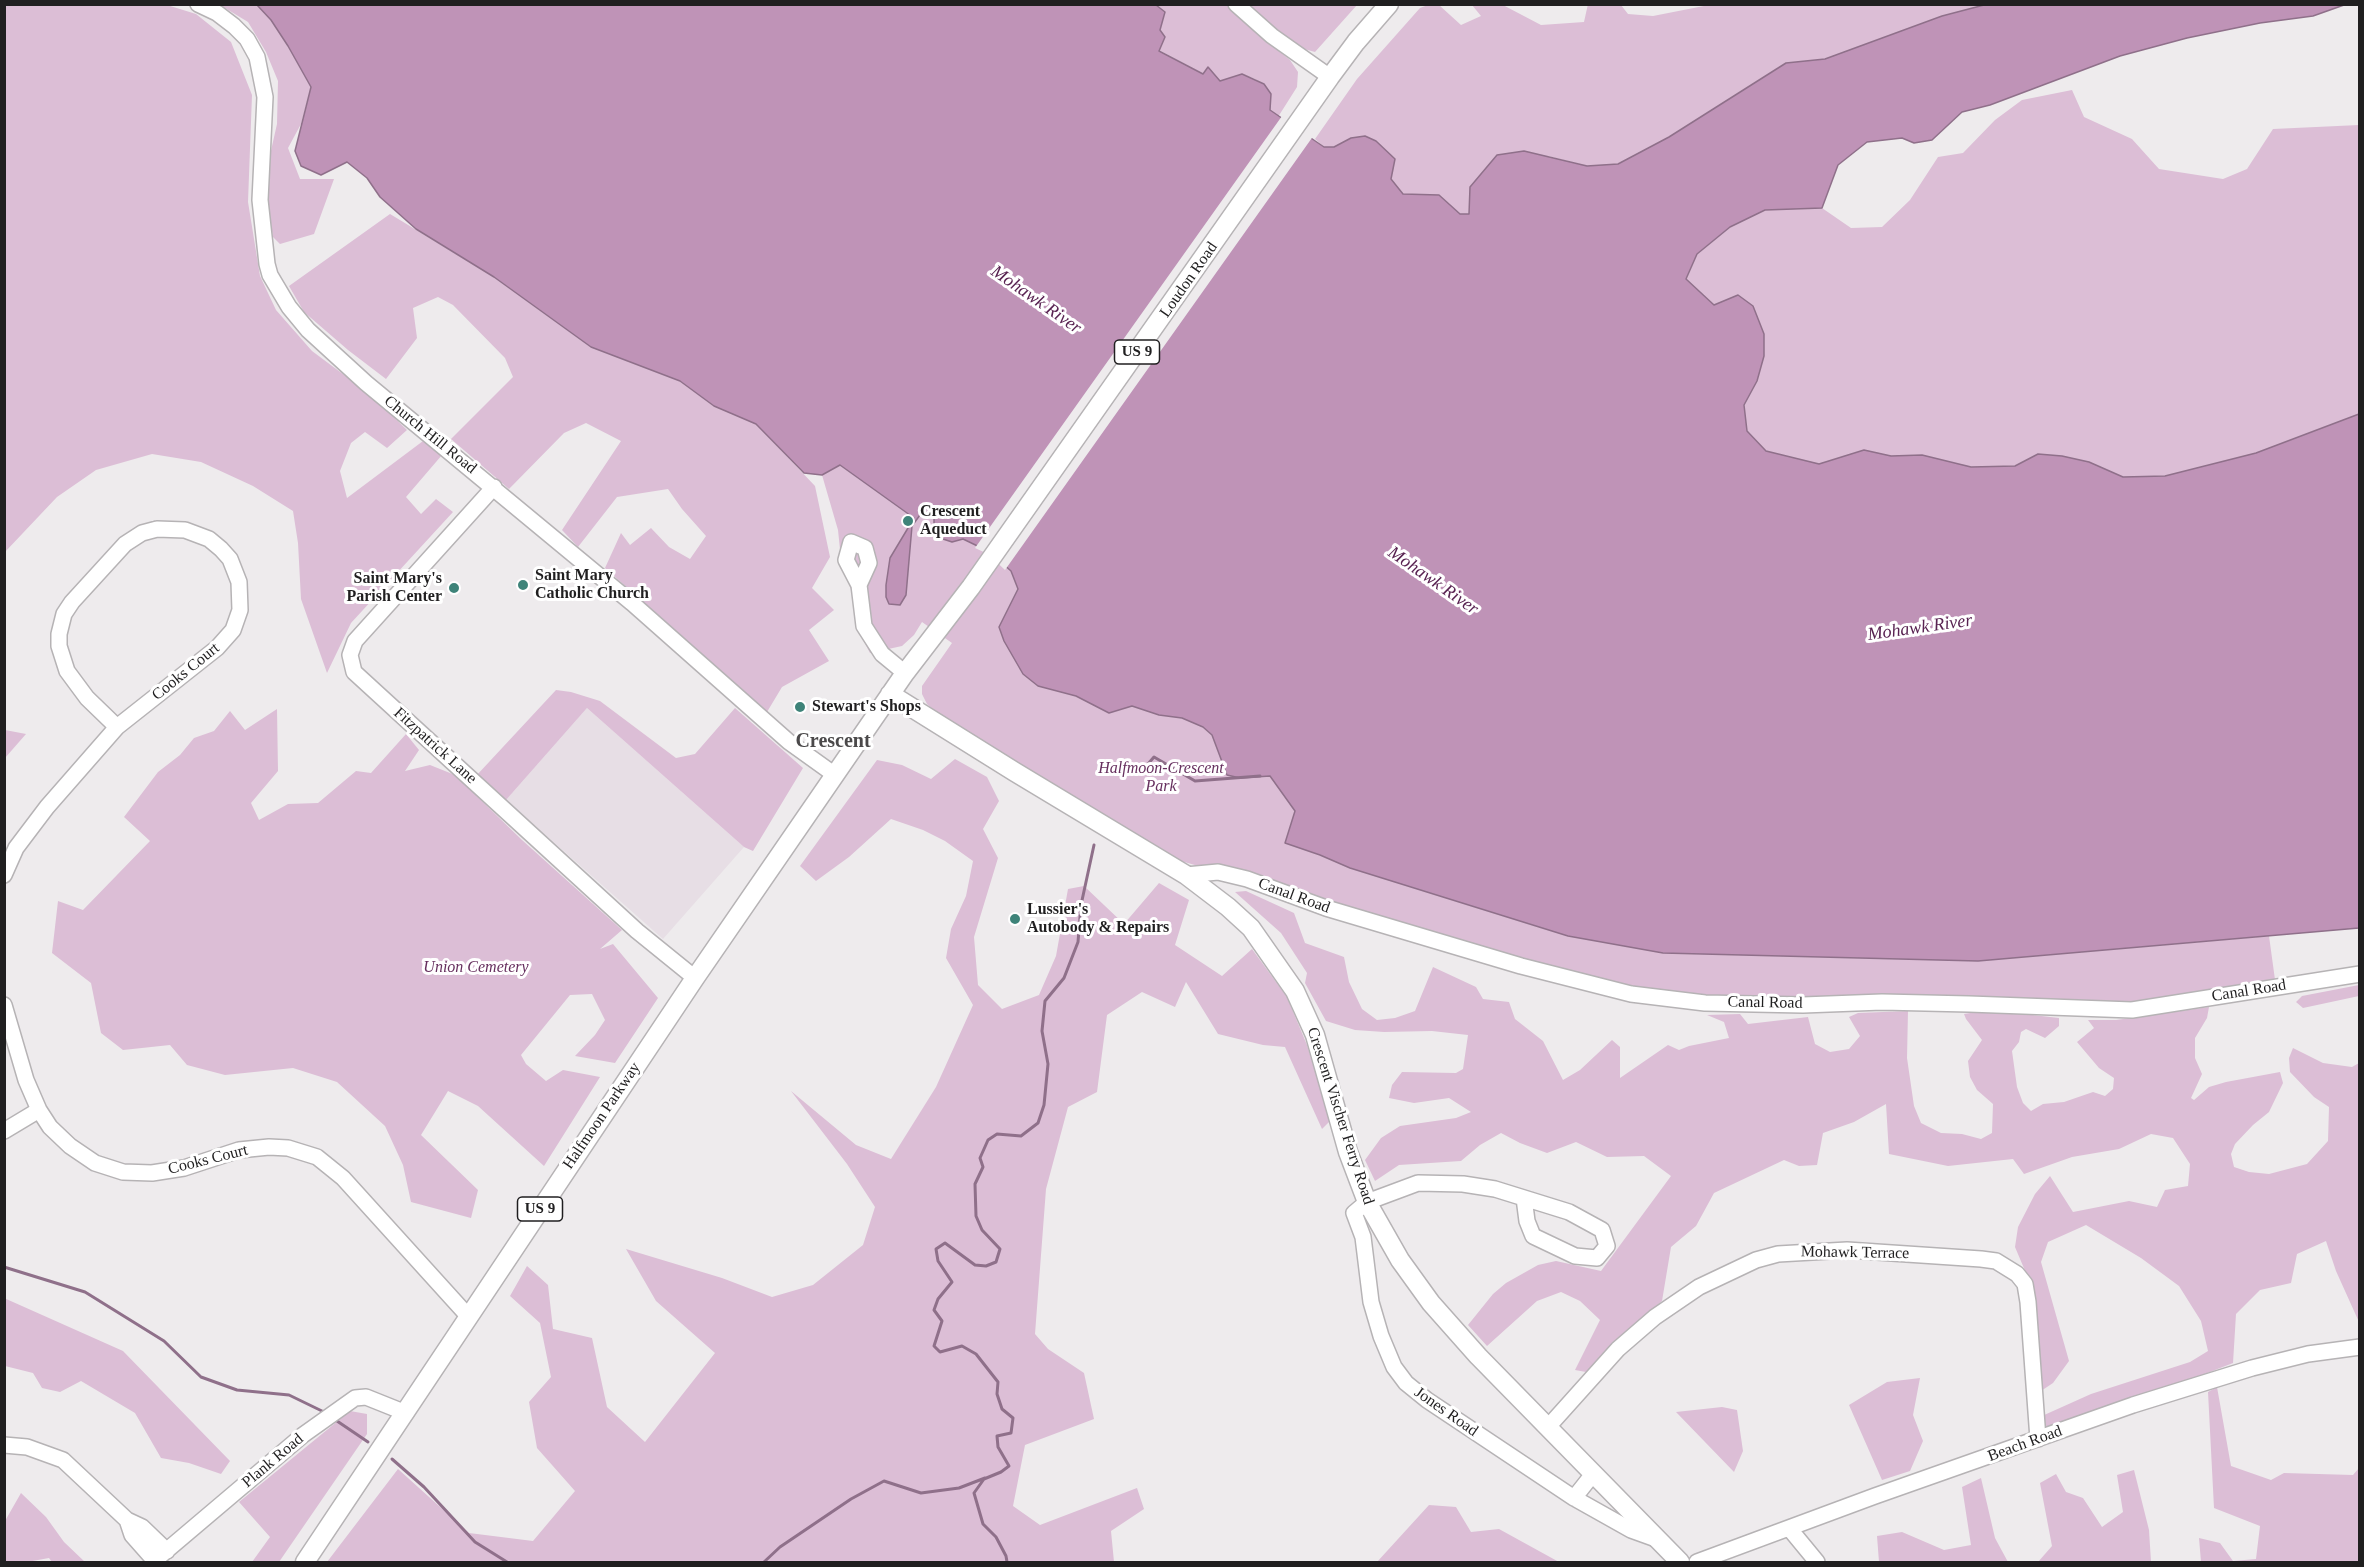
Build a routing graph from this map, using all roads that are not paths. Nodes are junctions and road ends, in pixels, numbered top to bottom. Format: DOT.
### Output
graph roads {
  1 [pos="198,4"];
  2 [pos="1236,4"];
  3 [pos="1389,4"];
  4 [pos="1330,77"];
  5 [pos="494,488"];
  6 [pos="859,585"];
  7 [pos="905,673"];
  8 [pos="890,694"];
  9 [pos="117,727"];
  10 [pos="835,775"];
  11 [pos="4,874"];
  12 [pos="1186,875"];
  13 [pos="2360,974"];
  14 [pos="696,978"];
  15 [pos="4,1005"];
  16 [pos="39,1110"];
  17 [pos="4,1131"];
  18 [pos="1524,1198"];
  19 [pos="1367,1202"];
  20 [pos="468,1317"];
  21 [pos="2360,1347"];
  22 [pos="406,1413"];
  23 [pos="1548,1427"];
  24 [pos="2038,1439"];
  25 [pos="4,1445"];
  26 [pos="1593,1474"];
  27 [pos="1574,1498"];
  28 [pos="127,1520"];
  29 [pos="1789,1528"];
  30 [pos="1656,1539"];
  31 [pos="167,1551"];
  32 [pos="154,1562"];
  33 [pos="304,1563"];
  34 [pos="1680,1563"];
  35 [pos="1697,1563"];
  36 [pos="1817,1563"];
  1 -- 5 [label="street, Church Hill Road"];
  2 -- 4 [label="street"];
  3 -- 4 [label="main road, Loudon Road / US 9"];
  4 -- 7 [label="main road, Loudon Road / US 9"];
  5 -- 10 [label="street, Church Hill Road"];
  5 -- 14 [label="street, Fitzpatrick Lane"];
  6 -- 7 [label="street"];
  7 -- 8 [label="main road, Halfmoon Parkway / US 9"];
  8 -- 10 [label="main road, Halfmoon Parkway / US 9"];
  8 -- 12 [label="main road, Crescent Vischer Ferry Road"];
  9 -- 9 [label="street, Cooks Court"];
  9 -- 11 [label="street, Cooks Court"];
  10 -- 14 [label="main road, Halfmoon Parkway / US 9"];
  12 -- 13 [label="street, Canal Road"];
  12 -- 19 [label="main road, Crescent Vischer Ferry Road"];
  14 -- 20 [label="main road, Halfmoon Parkway / US 9"];
  15 -- 16 [label="street, Cooks Court"];
  16 -- 17 [label="street"];
  16 -- 20 [label="street, Cooks Court"];
  18 -- 18 [label="street"];
  18 -- 19 [label="street"];
  19 -- 23 [label="main road, Crescent Vischer Ferry Road"];
  19 -- 27 [label="street, Jones Road"];
  20 -- 22 [label="main road, Halfmoon Parkway / US 9"];
  21 -- 24 [label="street, Beach Road"];
  22 -- 31 [label="street, Plank Road"];
  22 -- 33 [label="main road, Halfmoon Parkway / US 9"];
  23 -- 24 [label="street, Mohawk Terrace"];
  23 -- 26 [label="main road, Crescent Vischer Ferry Road"];
  24 -- 29 [label="street, Beach Road"];
  25 -- 28 [label="street"];
  26 -- 27 [label="street"];
  26 -- 30 [label="main road, Crescent Vischer Ferry Road"];
  27 -- 30 [label="street, Jones Road"];
  28 -- 31 [label="street"];
  28 -- 32 [label="street"];
  29 -- 35 [label="street, Beach Road"];
  29 -- 36 [label="street"];
  30 -- 34 [label="main road, Crescent Vischer Ferry Road"];
  31 -- 32 [label="street, Plank Road"];
}
